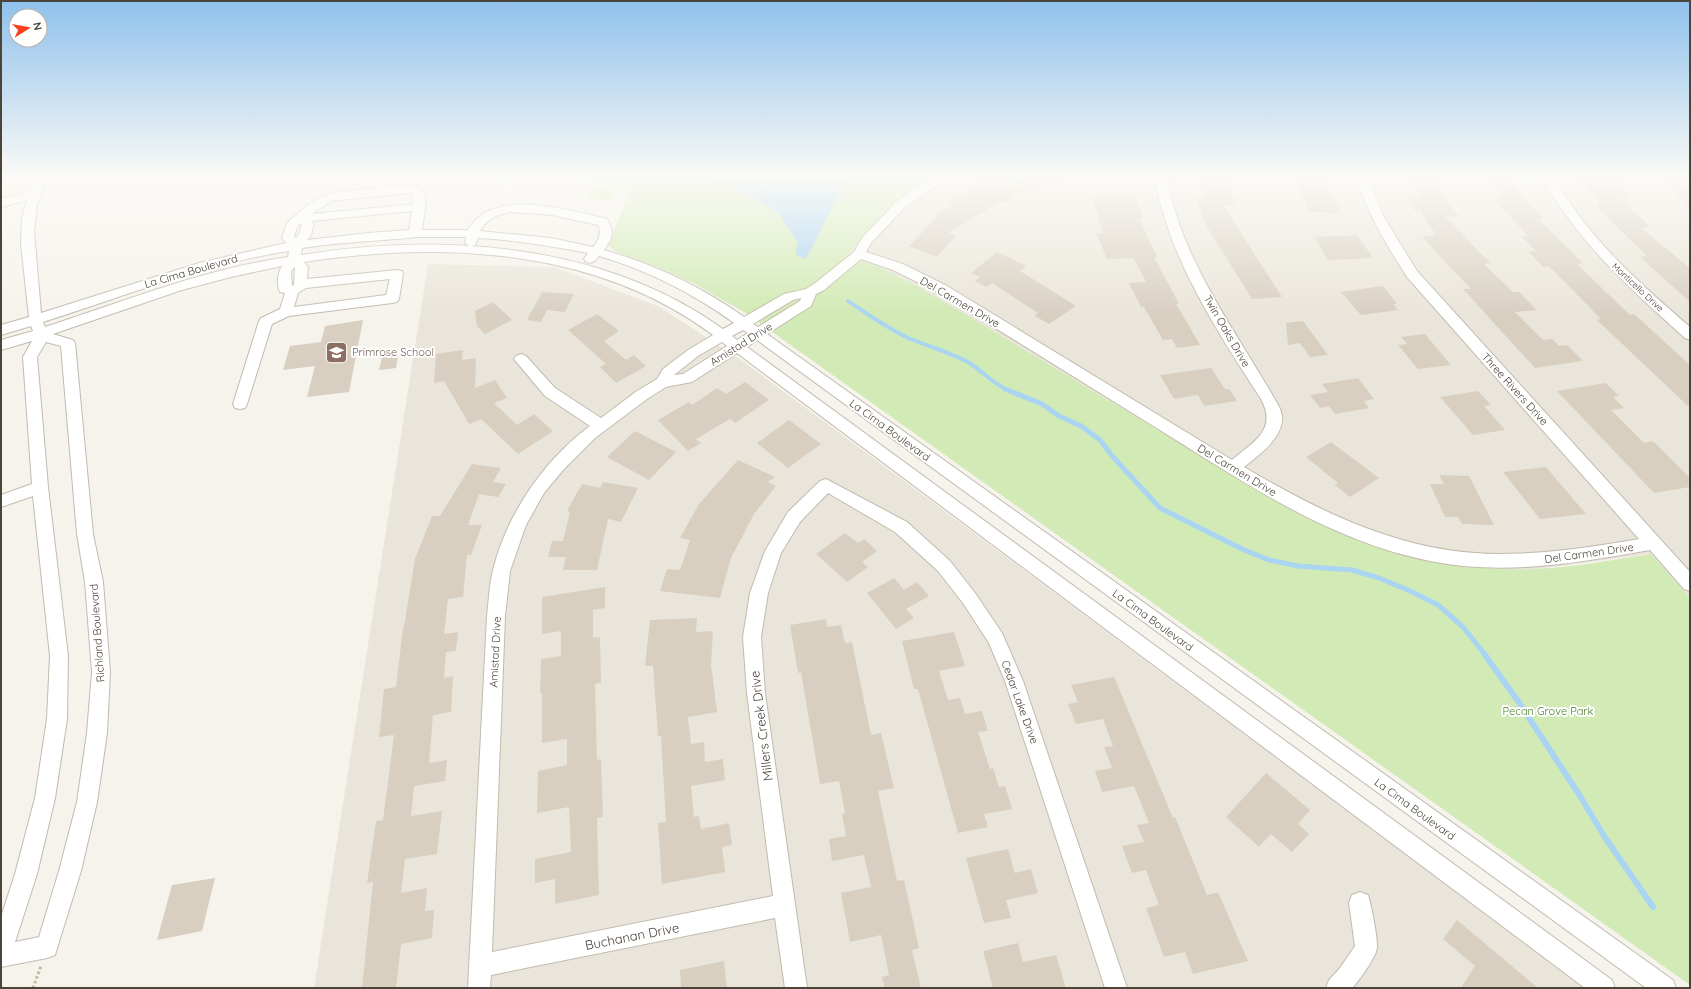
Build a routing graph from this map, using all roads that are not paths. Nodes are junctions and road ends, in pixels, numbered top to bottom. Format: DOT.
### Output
graph roads {
  1 [pos="28,224"];
  2 [pos="293,224"];
  3 [pos="416,224"];
  4 [pos="479,224"];
  5 [pos="604,224"];
  6 [pos="882,224"];
  7 [pos="1173,224"];
  8 [pos="1382,224"];
  9 [pos="1578,224"];
  10 [pos="415,234"];
  11 [pos="471,242"];
  12 [pos="596,251"];
  13 [pos="295,253"];
  14 [pos="859,254"];
  15 [pos="583,268"];
  16 [pos="296,287"];
  17 [pos="286,312"];
  18 [pos="750,329"];
  19 [pos="1,330"];
  20 [pos="40,330"];
  21 [pos="1690,335"];
  22 [pos="722,336"];
  23 [pos="1,345"];
  24 [pos="737,346"];
  25 [pos="521,359"];
  26 [pos="662,383"];
  27 [pos="240,404"];
  28 [pos="601,426"];
  29 [pos="1233,468"];
  30 [pos="826,485"];
  31 [pos="40,487"];
  32 [pos="1,501"];
  33 [pos="1653,543"];
  34 [pos="1690,584"];
  35 [pos="1360,903"];
  36 [pos="784,905"];
  37 [pos="1,950"];
  38 [pos="1,956"];
  39 [pos="480,966"];
  40 [pos="479,988"];
  41 [pos="796,988"];
  42 [pos="1116,988"];
  43 [pos="1337,988"];
  44 [pos="1604,988"];
  45 [pos="1665,988"];
  1 -- 20 [label="street"];
  2 -- 13 [label="street"];
  3 -- 10 [label="street"];
  4 -- 11 [label="street"];
  5 -- 12 [label="street"];
  6 -- 14 [label="street, Amistad Drive"];
  7 -- 29 [label="street, Twin Oaks Drive"];
  8 -- 33 [label="street, Three Rivers Drive"];
  9 -- 21 [label="street, Monticello Drive"];
  10 -- 11 [label="street, La Cima Boulevard"];
  10 -- 13 [label="street, La Cima Boulevard"];
  11 -- 12 [label="street, La Cima Boulevard"];
  11 -- 13 [label="street, La Cima Boulevard"];
  11 -- 15 [label="street, La Cima Boulevard"];
  12 -- 15 [label="street"];
  12 -- 18 [label="street, La Cima Boulevard"];
  13 -- 16 [label="street"];
  13 -- 20 [label="street, La Cima Boulevard"];
  14 -- 18 [label="street, Amistad Drive"];
  14 -- 29 [label="street, Del Carmen Drive"];
  15 -- 22 [label="street, La Cima Boulevard"];
  16 -- 17 [label="street"];
  16 -- 17 [label="street"];
  17 -- 27 [label="street"];
  18 -- 22 [label="street, Amistad Drive"];
  18 -- 24 [label="street, Amistad Drive"];
  18 -- 45 [label="street, La Cima Boulevard"];
  19 -- 20 [label="street, La Cima Boulevard"];
  20 -- 23 [label="street, La Cima Boulevard"];
  20 -- 31 [label="street"];
  20 -- 38 [label="street, Richland Boulevard"];
  22 -- 24 [label="street, La Cima Boulevard"];
  22 -- 26 [label="street, Amistad Drive"];
  24 -- 26 [label="street, Amistad Drive"];
  24 -- 44 [label="street, La Cima Boulevard"];
  25 -- 28 [label="street"];
  26 -- 28 [label="street, Amistad Drive"];
  28 -- 39 [label="street, Amistad Drive"];
  29 -- 33 [label="street, Del Carmen Drive"];
  30 -- 36 [label="street, Millers Creek Drive"];
  30 -- 42 [label="street, Cedar Lake Drive"];
  31 -- 32 [label="street"];
  31 -- 37 [label="street"];
  33 -- 34 [label="street, Three Rivers Drive"];
  35 -- 43 [label="street"];
  36 -- 39 [label="street, Buchanan Drive"];
  36 -- 41 [label="street, Millers Creek Drive"];
  39 -- 40 [label="street, Amistad Drive"];
}
